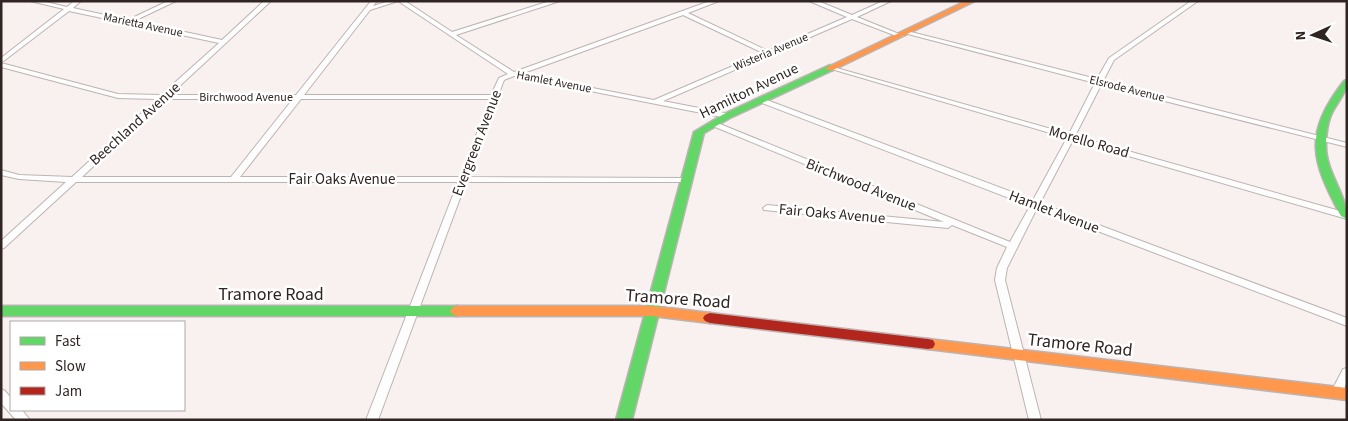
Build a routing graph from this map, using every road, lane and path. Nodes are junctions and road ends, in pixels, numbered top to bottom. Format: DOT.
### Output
graph roads {
  1 [pos="33,1"];
  2 [pos="78,1"];
  3 [pos="173,1"];
  4 [pos="268,1"];
  5 [pos="374,1"];
  6 [pos="396,1"];
  7 [pos="401,1"];
  8 [pos="557,1"];
  9 [pos="716,1"];
  10 [pos="812,1"];
  11 [pos="888,1"];
  12 [pos="972,1"];
  13 [pos="1195,1"];
  14 [pos="68,9"];
  15 [pos="368,10"];
  16 [pos="683,13"];
  17 [pos="852,17"];
  18 [pos="127,22"];
  19 [pos="452,34"];
  20 [pos="904,34"];
  21 [pos="224,42"];
  22 [pos="768,53"];
  23 [pos="1,61"];
  24 [pos="1,65"];
  25 [pos="831,68"];
  26 [pos="512,74"];
  27 [pos="1098,82"];
  28 [pos="1347,83"];
  29 [pos="164,97"];
  30 [pos="300,97"];
  31 [pos="494,97"];
  32 [pos="761,101"];
  33 [pos="654,102"];
  34 [pos="727,116"];
  35 [pos="712,124"];
  36 [pos="1071,137"];
  37 [pos="1320,138"];
  38 [pos="1347,145"];
  39 [pos="1,172"];
  40 [pos="74,179"];
  41 [pos="234,179"];
  42 [pos="462,179"];
  43 [pos="684,180"];
  44 [pos="1034,204"];
  45 [pos="767,208"];
  46 [pos="1347,216"];
  47 [pos="957,226"];
  48 [pos="1,246"];
  49 [pos="1012,246"];
  50 [pos="1,311"];
  51 [pos="413,311"];
  52 [pos="652,311"];
  53 [pos="1347,322"];
  54 [pos="1018,356"];
  55 [pos="1347,372"];
  56 [pos="1342,393"];
  57 [pos="1,394"];
  58 [pos="10,405"];
  59 [pos="372,420"];
  60 [pos="624,420"];
  61 [pos="1035,420"];
  1 -- 14 [label="street, Marietta Avenue"];
  2 -- 14 [label="street"];
  3 -- 18 [label="street"];
  4 -- 21 [label="street, Beechland Avenue"];
  5 -- 15 [label="street"];
  6 -- 15 [label="street"];
  7 -- 19 [label="street, Hamlet Avenue"];
  8 -- 19 [label="street"];
  9 -- 16 [label="street, Evergreen Avenue"];
  10 -- 17 [label="street, Elsrode Avenue"];
  11 -- 17 [label="street, Wisteria Avenue"];
  12 -- 20 [label="street, Hamilton Avenue"];
  13 -- 27 [label="street"];
  14 -- 18 [label="street, Marietta Avenue"];
  14 -- 23 [label="street"];
  15 -- 30 [label="street"];
  16 -- 22 [label="street"];
  16 -- 26 [label="street, Evergreen Avenue"];
  17 -- 20 [label="street, Elsrode Avenue"];
  17 -- 22 [label="street, Wisteria Avenue"];
  18 -- 21 [label="street, Marietta Avenue"];
  19 -- 26 [label="street, Hamlet Avenue"];
  20 -- 25 [label="street, Hamilton Avenue"];
  20 -- 27 [label="street, Elsrode Avenue"];
  21 -- 29 [label="street, Beechland Avenue"];
  22 -- 33 [label="street, Wisteria Avenue"];
  24 -- 29 [label="street, Birchwood Avenue"];
  25 -- 32 [label="street, Hamilton Avenue"];
  25 -- 36 [label="street, Morello Road"];
  26 -- 31 [label="street, Evergreen Avenue"];
  26 -- 33 [label="street, Hamlet Avenue"];
  27 -- 36 [label="street"];
  27 -- 37 [label="street, Elsrode Avenue"];
  28 -- 37 [label="street"];
  29 -- 30 [label="street, Birchwood Avenue"];
  29 -- 40 [label="street, Beechland Avenue"];
  30 -- 31 [label="street, Birchwood Avenue"];
  30 -- 41 [label="street"];
  31 -- 42 [label="street, Evergreen Avenue"];
  32 -- 34 [label="street, Hamilton Avenue"];
  32 -- 44 [label="street, Hamlet Avenue"];
  33 -- 34 [label="street, Hamlet Avenue"];
  34 -- 35 [label="street, Hamilton Avenue"];
  35 -- 43 [label="street, Hamilton Avenue"];
  35 -- 47 [label="street, Birchwood Avenue"];
  36 -- 44 [label="street"];
  36 -- 46 [label="street, Morello Road"];
  37 -- 38 [label="street, Elsrode Avenue"];
  37 -- 46 [label="street"];
  39 -- 40 [label="street, Fair Oaks Avenue"];
  40 -- 41 [label="street, Fair Oaks Avenue"];
  40 -- 48 [label="street, Beechland Avenue"];
  41 -- 42 [label="street, Fair Oaks Avenue"];
  42 -- 43 [label="street, Fair Oaks Avenue"];
  42 -- 51 [label="street, Evergreen Avenue"];
  43 -- 52 [label="street, Hamilton Avenue"];
  44 -- 49 [label="street"];
  44 -- 53 [label="street, Hamlet Avenue"];
  45 -- 47 [label="street, Fair Oaks Avenue"];
  47 -- 49 [label="street, Birchwood Avenue"];
  49 -- 54 [label="street"];
  50 -- 51 [label="street, Tramore Road"];
  51 -- 52 [label="street, Tramore Road"];
  51 -- 59 [label="street, Evergreen Avenue"];
  52 -- 54 [label="street, Tramore Road"];
  52 -- 60 [label="street, Hamilton Avenue"];
  54 -- 56 [label="street, Tramore Road"];
  54 -- 61 [label="street"];
  55 -- 56 [label="street"];
  57 -- 58 [label="street"];
}
